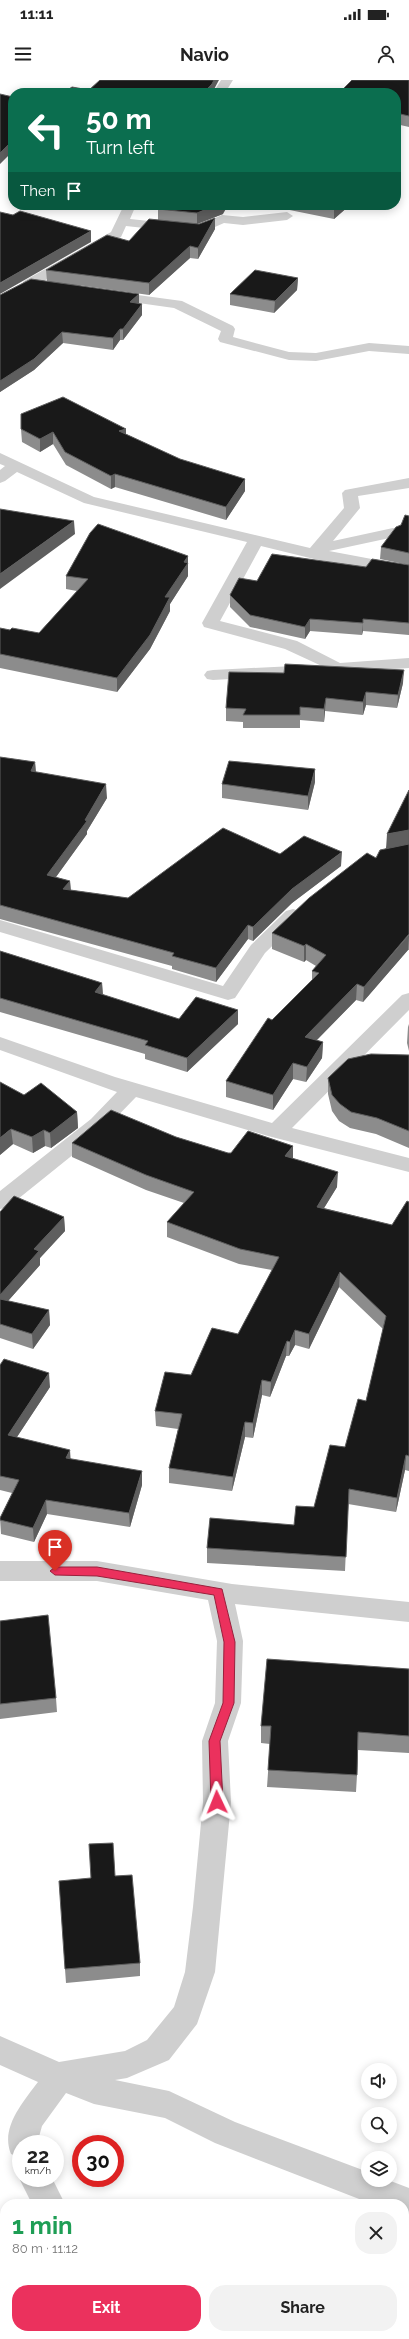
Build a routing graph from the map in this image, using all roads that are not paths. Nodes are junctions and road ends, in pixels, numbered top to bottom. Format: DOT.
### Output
graph roads {
  1 [pos="127,210"];
  2 [pos="287,216"];
  3 [pos="121,222"];
  4 [pos="60,288"];
  5 [pos="91,293"];
  6 [pos="409,350"];
  7 [pos="0,458"];
  8 [pos="16,465"];
  9 [pos="0,478"];
  10 [pos="409,483"];
  11 [pos="393,533"];
  12 [pos="256,540"];
  13 [pos="316,552"];
  14 [pos="409,570"];
  15 [pos="409,663"];
  16 [pos="337,668"];
  17 [pos="213,675"];
  18 [pos="306,903"];
  19 [pos="0,926"];
  20 [pos="409,999"];
  21 [pos="0,1043"];
  22 [pos="132,1089"];
  23 [pos="276,1131"];
  24 [pos="409,1165"];
  25 [pos="0,1202"];
  26 [pos="0,1571"];
  27 [pos="219,1592"];
  28 [pos="409,1612"];
  29 [pos="0,2050"];
  30 [pos="60,2076"];
  31 [pos="24,2135"];
  32 [pos="40,2187"];
  33 [pos="46,2199"];
  34 [pos="399,2199"];
  1 -- 3 [label="street"];
  2 -- 3 [label="street"];
  3 -- 4 [label="street"];
  5 -- 6 [label="street"];
  7 -- 8 [label="street"];
  8 -- 9 [label="street"];
  8 -- 12 [label="street"];
  10 -- 13 [label="street"];
  11 -- 13 [label="street"];
  12 -- 13 [label="street"];
  12 -- 16 [label="street"];
  13 -- 14 [label="street"];
  15 -- 16 [label="street"];
  16 -- 17 [label="street"];
  18 -- 19 [label="street"];
  20 -- 23 [label="street"];
  21 -- 22 [label="street"];
  22 -- 23 [label="street"];
  22 -- 25 [label="street"];
  23 -- 24 [label="street"];
  26 -- 27 [label="street"];
  27 -- 28 [label="street"];
  27 -- 30 [label="street"];
  29 -- 30 [label="street"];
  30 -- 31 [label="street"];
  30 -- 34 [label="street"];
  32 -- 33 [label="street"];
}
